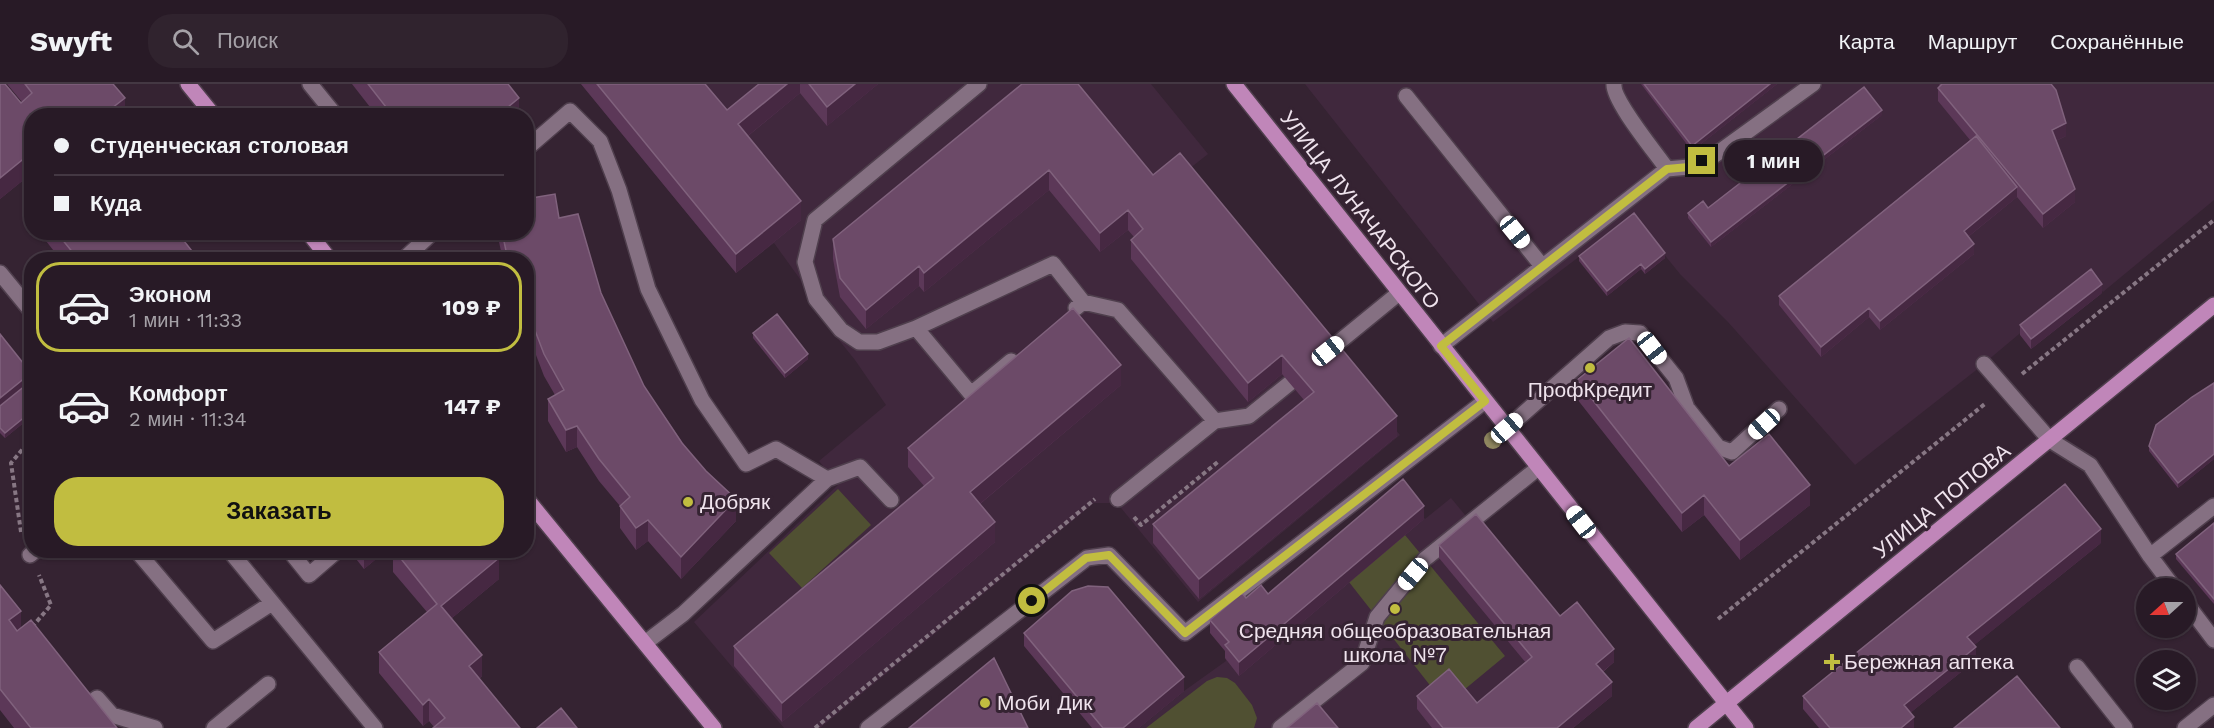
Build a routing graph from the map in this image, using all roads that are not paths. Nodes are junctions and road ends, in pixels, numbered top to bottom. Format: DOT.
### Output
graph roads {
  1 [pos="188,84"];
  2 [pos="310,84"];
  3 [pos="979,84"];
  4 [pos="1234,84"];
  5 [pos="1614,84"];
  6 [pos="1813,84"];
  7 [pos="1406,96"];
  8 [pos="208,108"];
  9 [pos="330,108"];
  10 [pos="534,142"];
  11 [pos="1667,169"];
  12 [pos="314,240"];
  13 [pos="424,240"];
  14 [pos="324,252"];
  15 [pos="412,252"];
  16 [pos="1542,266"];
  17 [pos="0,273"];
  18 [pos="1399,292"];
  19 [pos="24,302"];
  20 [pos="1083,302"];
  21 [pos="2214,305"];
  22 [pos="1066,316"];
  23 [pos="916,328"];
  24 [pos="1441,346"];
  25 [pos="1328,351"];
  26 [pos="1023,352"];
  27 [pos="1984,364"];
  28 [pos="1290,383"];
  29 [pos="1485,401"];
  30 [pos="1779,410"];
  31 [pos="1215,421"];
  32 [pos="1507,428"];
  33 [pos="2050,440"];
  34 [pos="1538,468"];
  35 [pos="827,479"];
  36 [pos="1118,499"];
  37 [pos="891,500"];
  38 [pos="2214,506"];
  39 [pos="534,508"];
  40 [pos="2150,556"];
  41 [pos="143,558"];
  42 [pos="235,558"];
  43 [pos="296,558"];
  44 [pos="328,558"];
  45 [pos="2166,578"];
  46 [pos="272,603"];
  47 [pos="2196,616"];
  48 [pos="2214,640"];
  49 [pos="645,643"];
  50 [pos="2077,667"];
  51 [pos="268,684"];
  52 [pos="1726,703"];
  53 [pos="2214,705"];
  54 [pos="85,708"];
  55 [pos="155,728"];
  56 [pos="214,728"];
  57 [pos="375,728"];
  58 [pos="714,728"];
  59 [pos="868,728"];
  60 [pos="1280,728"];
  61 [pos="1696,728"];
  62 [pos="1746,728"];
  63 [pos="2125,728"];
  64 [pos="2185,728"];
  1 -- 8 [label="main road"];
  2 -- 9 [label="lane"];
  3 -- 23 [label="lane"];
  4 -- 18 [label="main road, УЛИЦА ЛУНАЧАРСКОГО"];
  5 -- 11 [label="lane"];
  6 -- 11 [label="lane"];
  7 -- 16 [label="lane"];
  10 -- 35 [label="lane"];
  11 -- 16 [label="lane"];
  12 -- 14 [label="main road"];
  13 -- 15 [label="lane"];
  16 -- 24 [label="lane"];
  17 -- 19 [label="lane"];
  18 -- 24 [label="main road, УЛИЦА ЛУНАЧАРСКОГО"];
  18 -- 25 [label="lane"];
  20 -- 22 [label="lane"];
  20 -- 23 [label="lane"];
  20 -- 31 [label="lane"];
  21 -- 33 [label="main road, УЛИЦА ПОПОВА"];
  23 -- 26 [label="lane"];
  24 -- 29 [label="main road, УЛИЦА ЛУНАЧАРСКОГО"];
  27 -- 33 [label="lane"];
  28 -- 31 [label="lane"];
  29 -- 32 [label="main road, УЛИЦА ЛУНАЧАРСКОГО"];
  29 -- 59 [label="lane"];
  30 -- 32 [label="lane"];
  31 -- 36 [label="lane"];
  32 -- 34 [label="main road, УЛИЦА ЛУНАЧАРСКОГО"];
  33 -- 40 [label="lane"];
  33 -- 52 [label="main road, УЛИЦА ПОПОВА"];
  34 -- 52 [label="main road, УЛИЦА ЛУНАЧАРСКОГО"];
  34 -- 60 [label="lane"];
  35 -- 37 [label="lane"];
  35 -- 49 [label="lane"];
  38 -- 40 [label="lane"];
  39 -- 49 [label="main road"];
  40 -- 45 [label="lane"];
  41 -- 46 [label="lane"];
  42 -- 46 [label="lane"];
  43 -- 44 [label="lane"];
  46 -- 57 [label="lane"];
  47 -- 48 [label="lane"];
  49 -- 58 [label="main road"];
  50 -- 63 [label="lane"];
  51 -- 56 [label="lane"];
  52 -- 61 [label="main road, УЛИЦА ПОПОВА"];
  52 -- 62 [label="main road, УЛИЦА ЛУНАЧАРСКОГО"];
  53 -- 64 [label="lane"];
  54 -- 55 [label="lane"];
}
